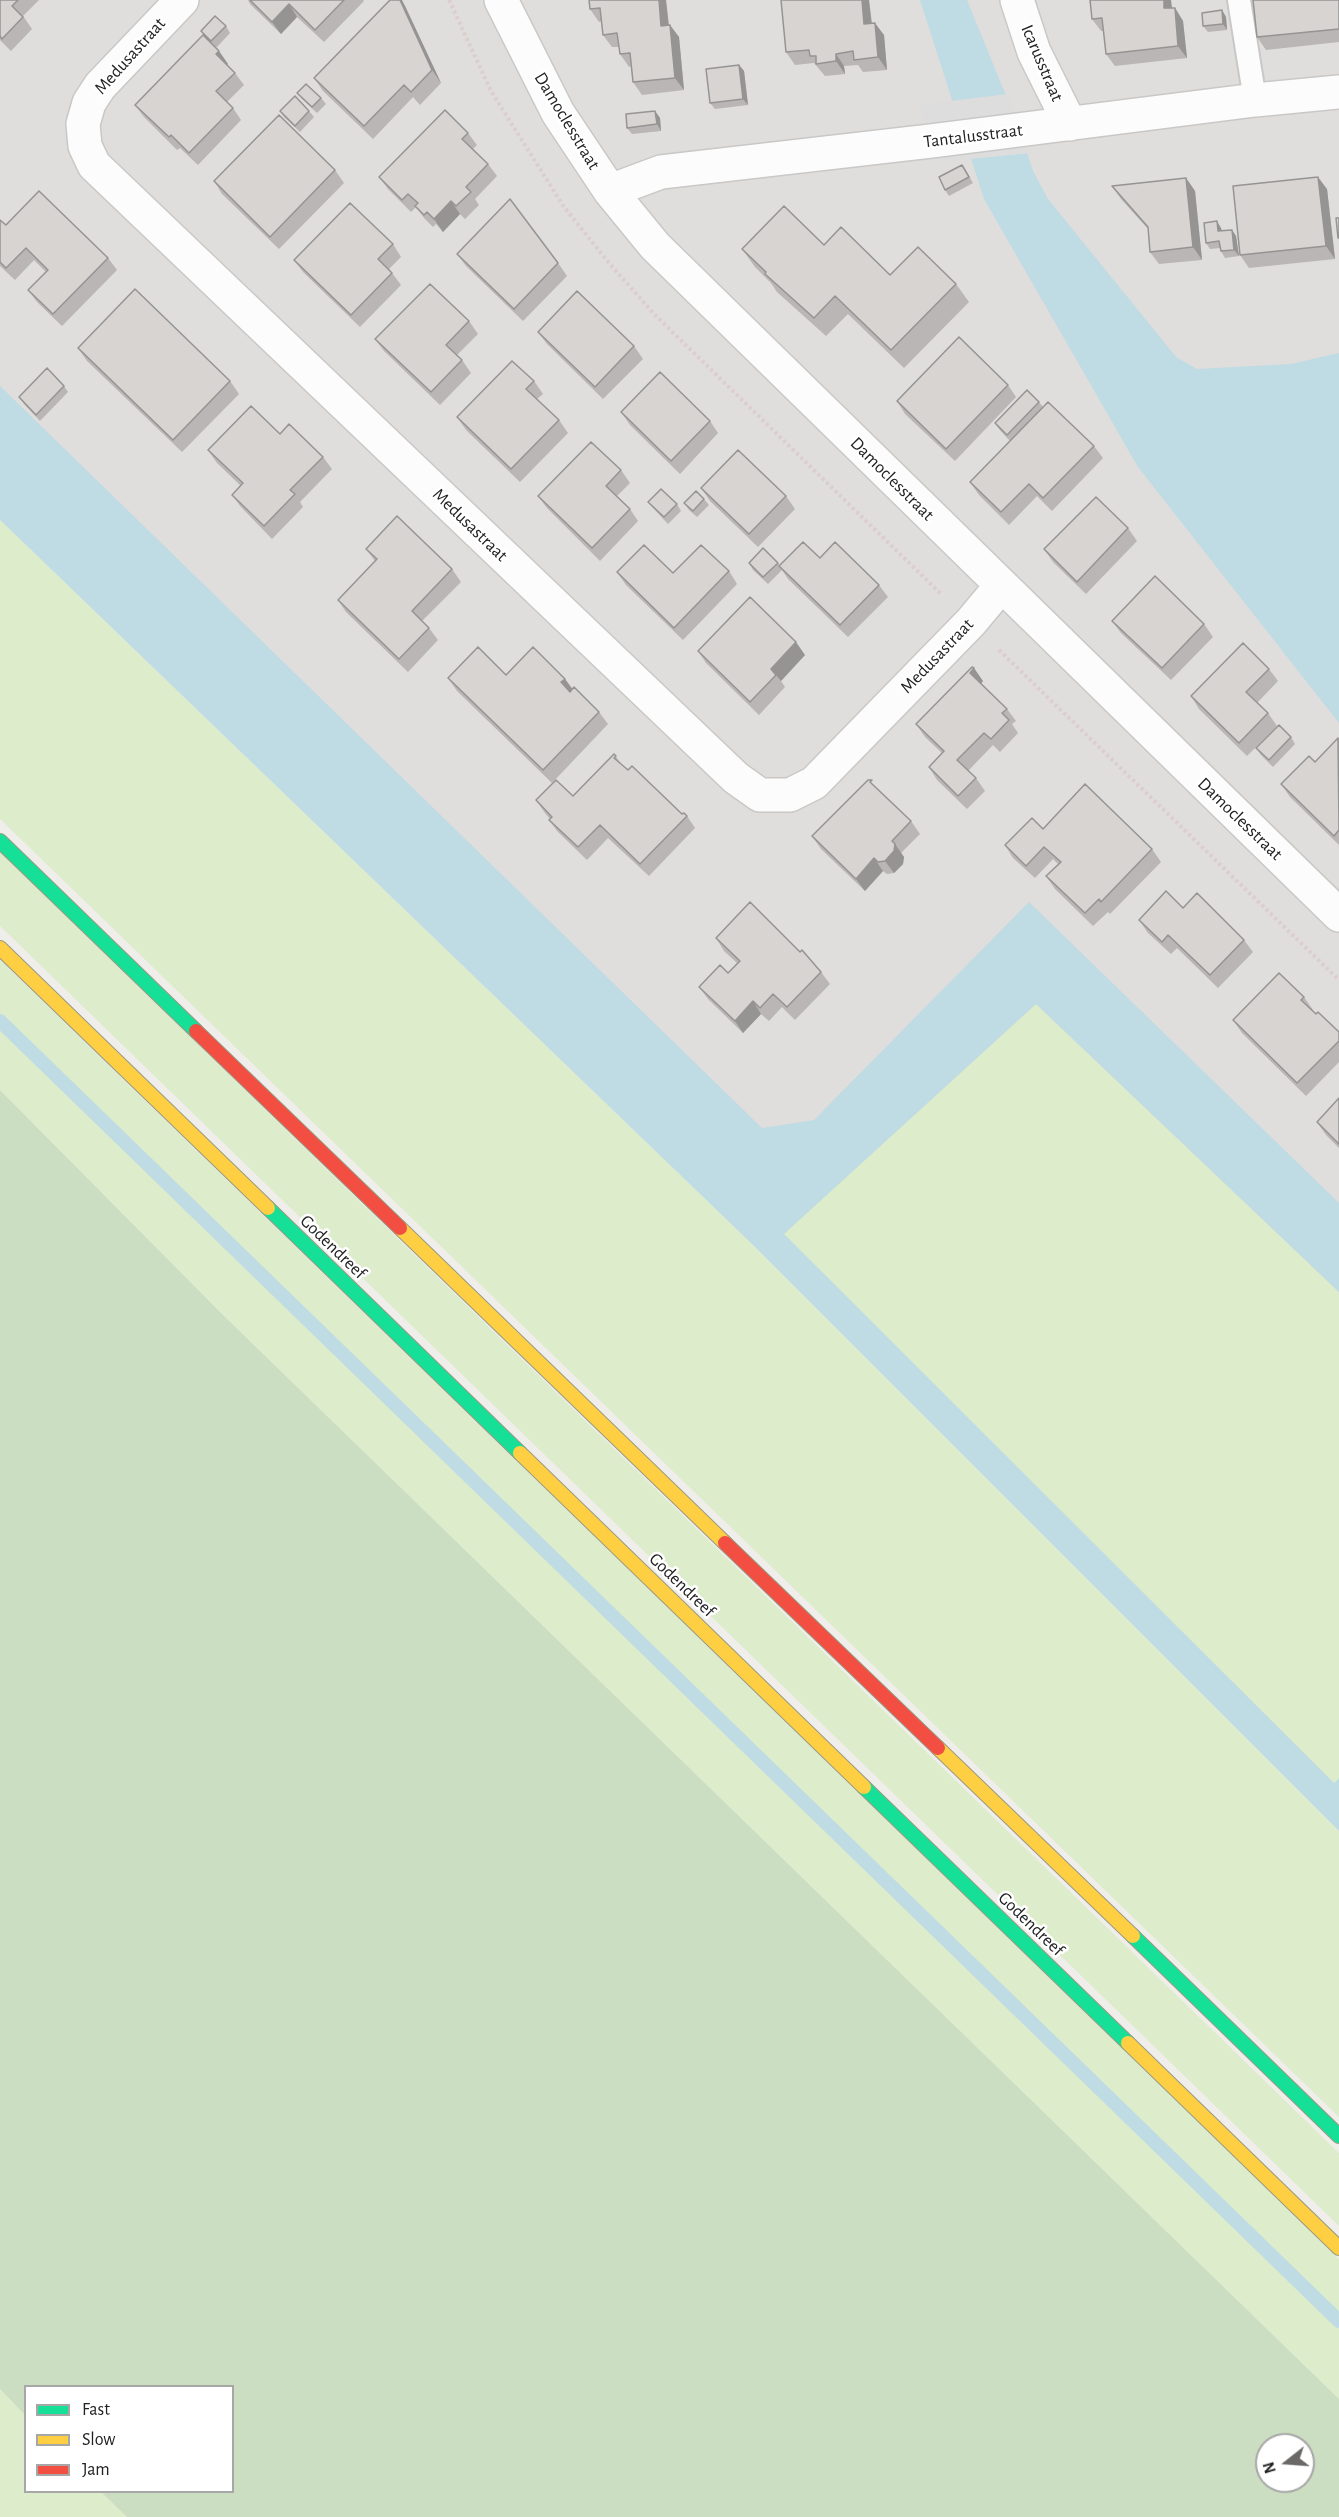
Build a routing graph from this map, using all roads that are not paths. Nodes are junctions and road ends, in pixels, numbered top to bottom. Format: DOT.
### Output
graph roads {
  1 [pos="182,0"];
  2 [pos="501,0"];
  3 [pos="1017,0"];
  4 [pos="1239,0"];
  5 [pos="1339,92"];
  6 [pos="1255,100"];
  7 [pos="1070,124"];
  8 [pos="610,190"];
  9 [pos="1001,586"];
  10 [pos="0,841"];
  11 [pos="1339,915"];
  12 [pos="0,948"];
  13 [pos="1339,2136"];
  14 [pos="1339,2248"];
  1 -- 9 [label="street, Medusastraat"];
  2 -- 8 [label="street, Damoclesstraat"];
  3 -- 7 [label="street, Icarusstraat"];
  4 -- 6 [label="lane"];
  5 -- 6 [label="street, Tantalusstraat"];
  6 -- 7 [label="street, Tantalusstraat"];
  7 -- 8 [label="street, Tantalusstraat"];
  8 -- 9 [label="street, Damoclesstraat"];
  9 -- 11 [label="street, Damoclesstraat"];
  10 -- 13 [label="main road"];
  12 -- 14 [label="main road, Godendreef"];
}
